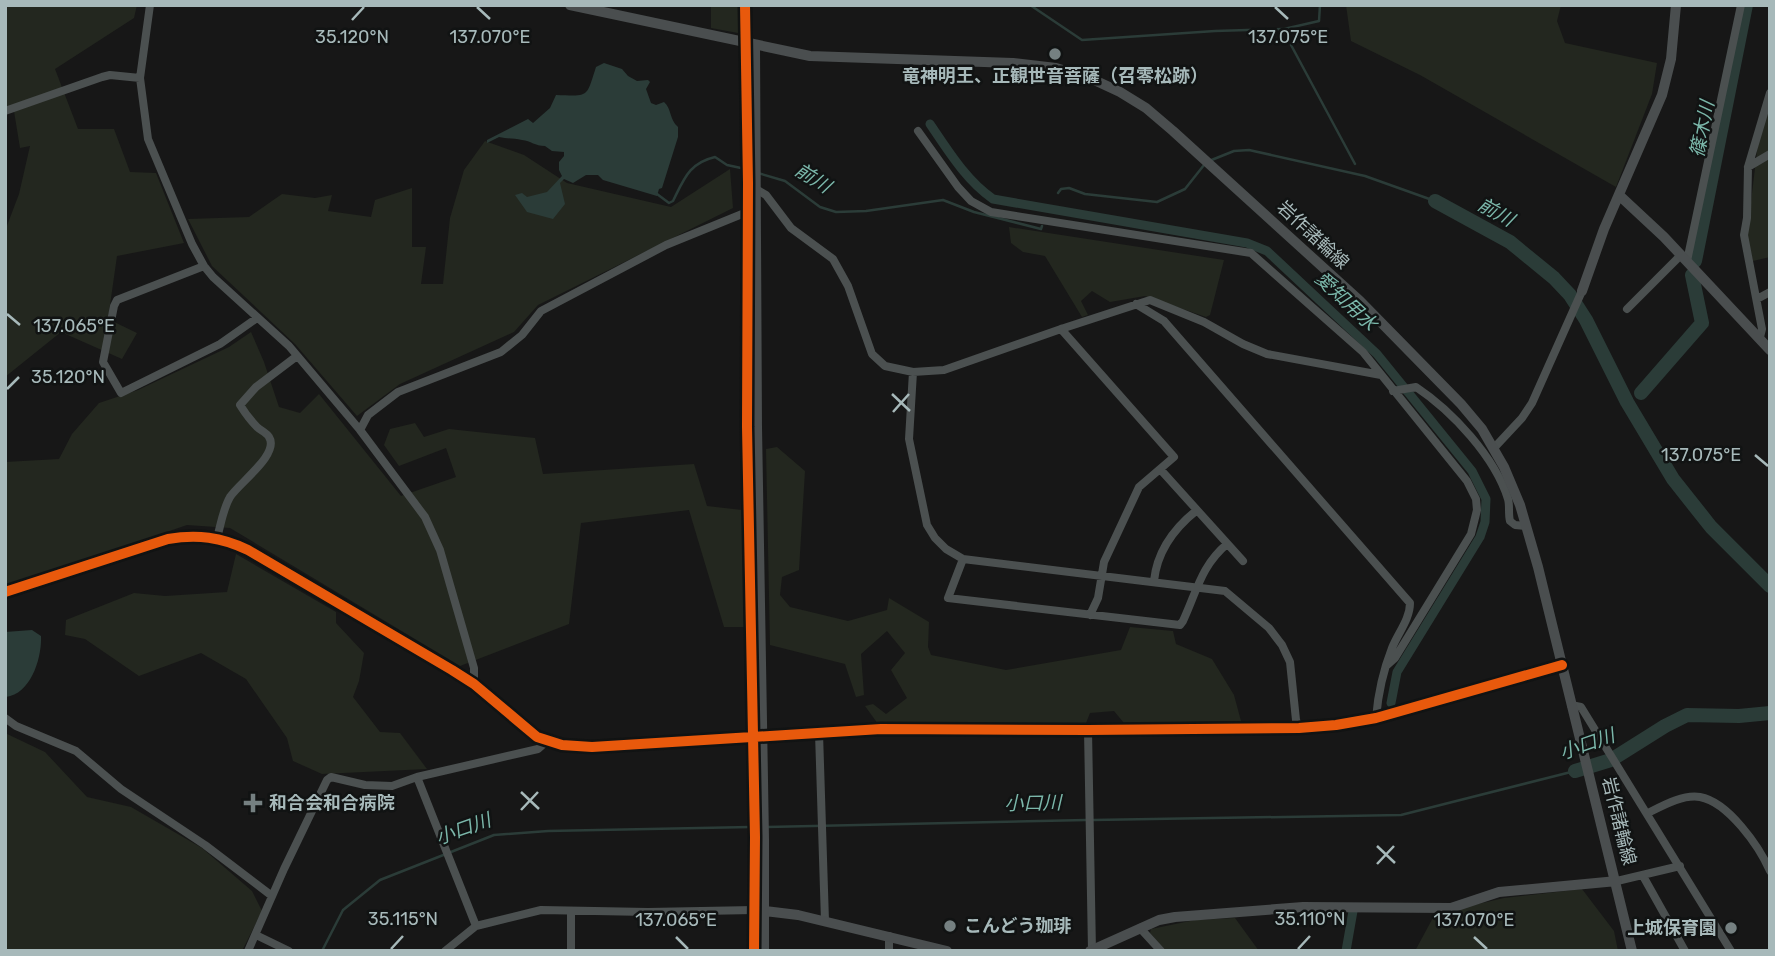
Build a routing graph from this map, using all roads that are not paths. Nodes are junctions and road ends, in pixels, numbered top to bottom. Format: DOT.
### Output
graph roads {
  1 [pos="150,5"];
  2 [pos="570,5"];
  3 [pos="745,5"];
  4 [pos="1675,5"];
  5 [pos="1741,5"];
  6 [pos="751,44"];
  7 [pos="140,78"];
  8 [pos="1770,93"];
  9 [pos="5,111"];
  10 [pos="918,131"];
  11 [pos="1770,155"];
  12 [pos="1748,167"];
  13 [pos="756,189"];
  14 [pos="1620,196"];
  15 [pos="747,212"];
  16 [pos="1684,258"];
  17 [pos="204,267"];
  18 [pos="1581,291"];
  19 [pos="1770,292"];
  20 [pos="1757,299"];
  21 [pos="1136,304"];
  22 [pos="1627,309"];
  23 [pos="257,318"];
  24 [pos="1060,329"];
  25 [pos="1760,337"];
  26 [pos="1770,350"];
  27 [pos="297,356"];
  28 [pos="914,372"];
  29 [pos="1381,375"];
  30 [pos="1393,391"];
  31 [pos="360,430"];
  32 [pos="1494,448"];
  33 [pos="1160,469"];
  34 [pos="1198,510"];
  35 [pos="1526,526"];
  36 [pos="217,538"];
  37 [pos="1227,544"];
  38 [pos="963,559"];
  39 [pos="1243,561"];
  40 [pos="1102,577"];
  41 [pos="1154,581"];
  42 [pos="1198,586"];
  43 [pos="5,592"];
  44 [pos="1090,615"];
  45 [pos="1562,665"];
  46 [pos="1386,666"];
  47 [pos="474,684"];
  48 [pos="1572,705"];
  49 [pos="5,718"];
  50 [pos="1376,718"];
  51 [pos="1299,727"];
  52 [pos="1088,730"];
  53 [pos="819,733"];
  54 [pos="758,737"];
  55 [pos="547,741"];
  56 [pos="417,777"];
  57 [pos="1648,813"];
  58 [pos="1679,866"];
  59 [pos="1770,870"];
  60 [pos="1643,876"];
  61 [pos="1616,881"];
  62 [pos="272,896"];
  63 [pos="571,911"];
  64 [pos="759,911"];
  65 [pos="825,921"];
  66 [pos="476,926"];
  67 [pos="1140,928"];
  68 [pos="256,935"];
  69 [pos="889,936"];
  70 [pos="1092,950"];
  71 [pos="1159,950"];
  72 [pos="248,951"];
  73 [pos="289,951"];
  74 [pos="445,951"];
  75 [pos="571,951"];
  76 [pos="754,951"];
  77 [pos="764,951"];
  78 [pos="889,951"];
  79 [pos="947,951"];
  80 [pos="1632,951"];
  81 [pos="1685,951"];
  82 [pos="1731,951"];
  1 -- 7 [label="street"];
  2 -- 6 [label="street, 岩作諸輪線"];
  3 -- 6 [label="street"];
  4 -- 14 [label="street"];
  5 -- 16 [label="street"];
  6 -- 13 [label="street"];
  6 -- 15 [label="street"];
  6 -- 32 [label="street, 岩作諸輪線"];
  7 -- 9 [label="street"];
  7 -- 17 [label="street"];
  8 -- 12 [label="street"];
  10 -- 29 [label="street"];
  11 -- 12 [label="street"];
  12 -- 20 [label="street"];
  13 -- 28 [label="street"];
  13 -- 54 [label="street"];
  14 -- 16 [label="street"];
  14 -- 18 [label="street"];
  15 -- 31 [label="street"];
  15 -- 54 [label="street"];
  16 -- 22 [label="street"];
  16 -- 25 [label="street"];
  17 -- 23 [label="street"];
  17 -- 23 [label="street"];
  18 -- 32 [label="street"];
  19 -- 20 [label="street"];
  20 -- 25 [label="street"];
  21 -- 24 [label="street"];
  21 -- 29 [label="street"];
  21 -- 46 [label="street"];
  23 -- 27 [label="street"];
  24 -- 28 [label="street"];
  24 -- 33 [label="street"];
  25 -- 26 [label="street"];
  27 -- 31 [label="street"];
  27 -- 36 [label="street"];
  28 -- 38 [label="street"];
  29 -- 30 [label="street"];
  30 -- 35 [label="street"];
  30 -- 46 [label="street"];
  31 -- 47 [label="street"];
  32 -- 35 [label="street, 岩作諸輪線"];
  33 -- 34 [label="street"];
  33 -- 40 [label="street"];
  34 -- 37 [label="street"];
  34 -- 41 [label="street"];
  35 -- 45 [label="street, 岩作諸輪線"];
  36 -- 43 [label="street"];
  36 -- 47 [label="street"];
  37 -- 39 [label="street"];
  37 -- 42 [label="street"];
  38 -- 40 [label="street"];
  38 -- 44 [label="street"];
  40 -- 41 [label="street"];
  40 -- 44 [label="street"];
  41 -- 42 [label="street"];
  42 -- 44 [label="street"];
  42 -- 51 [label="street"];
  45 -- 48 [label="street, 岩作諸輪線"];
  45 -- 50 [label="street"];
  46 -- 50 [label="street"];
  47 -- 55 [label="street"];
  48 -- 57 [label="street"];
  48 -- 61 [label="street, 岩作諸輪線"];
  49 -- 62 [label="street"];
  50 -- 51 [label="street"];
  51 -- 52 [label="street"];
  52 -- 53 [label="street"];
  52 -- 70 [label="street"];
  53 -- 54 [label="street"];
  53 -- 65 [label="street"];
  54 -- 55 [label="street"];
  54 -- 64 [label="street"];
  55 -- 56 [label="street"];
  56 -- 62 [label="street"];
  56 -- 66 [label="street"];
  57 -- 58 [label="street"];
  57 -- 59 [label="street"];
  58 -- 60 [label="street"];
  58 -- 82 [label="street"];
  60 -- 61 [label="street"];
  60 -- 81 [label="street"];
  61 -- 67 [label="street"];
  61 -- 80 [label="street, 岩作諸輪線"];
  62 -- 68 [label="street"];
  63 -- 64 [label="street"];
  63 -- 66 [label="street"];
  63 -- 75 [label="street"];
  64 -- 65 [label="street"];
  64 -- 76 [label="street"];
  64 -- 77 [label="street"];
  65 -- 69 [label="street"];
  66 -- 74 [label="street"];
  67 -- 70 [label="street"];
  67 -- 71 [label="street"];
  68 -- 72 [label="street"];
  68 -- 73 [label="street"];
  69 -- 78 [label="street"];
  69 -- 79 [label="street"];
}
